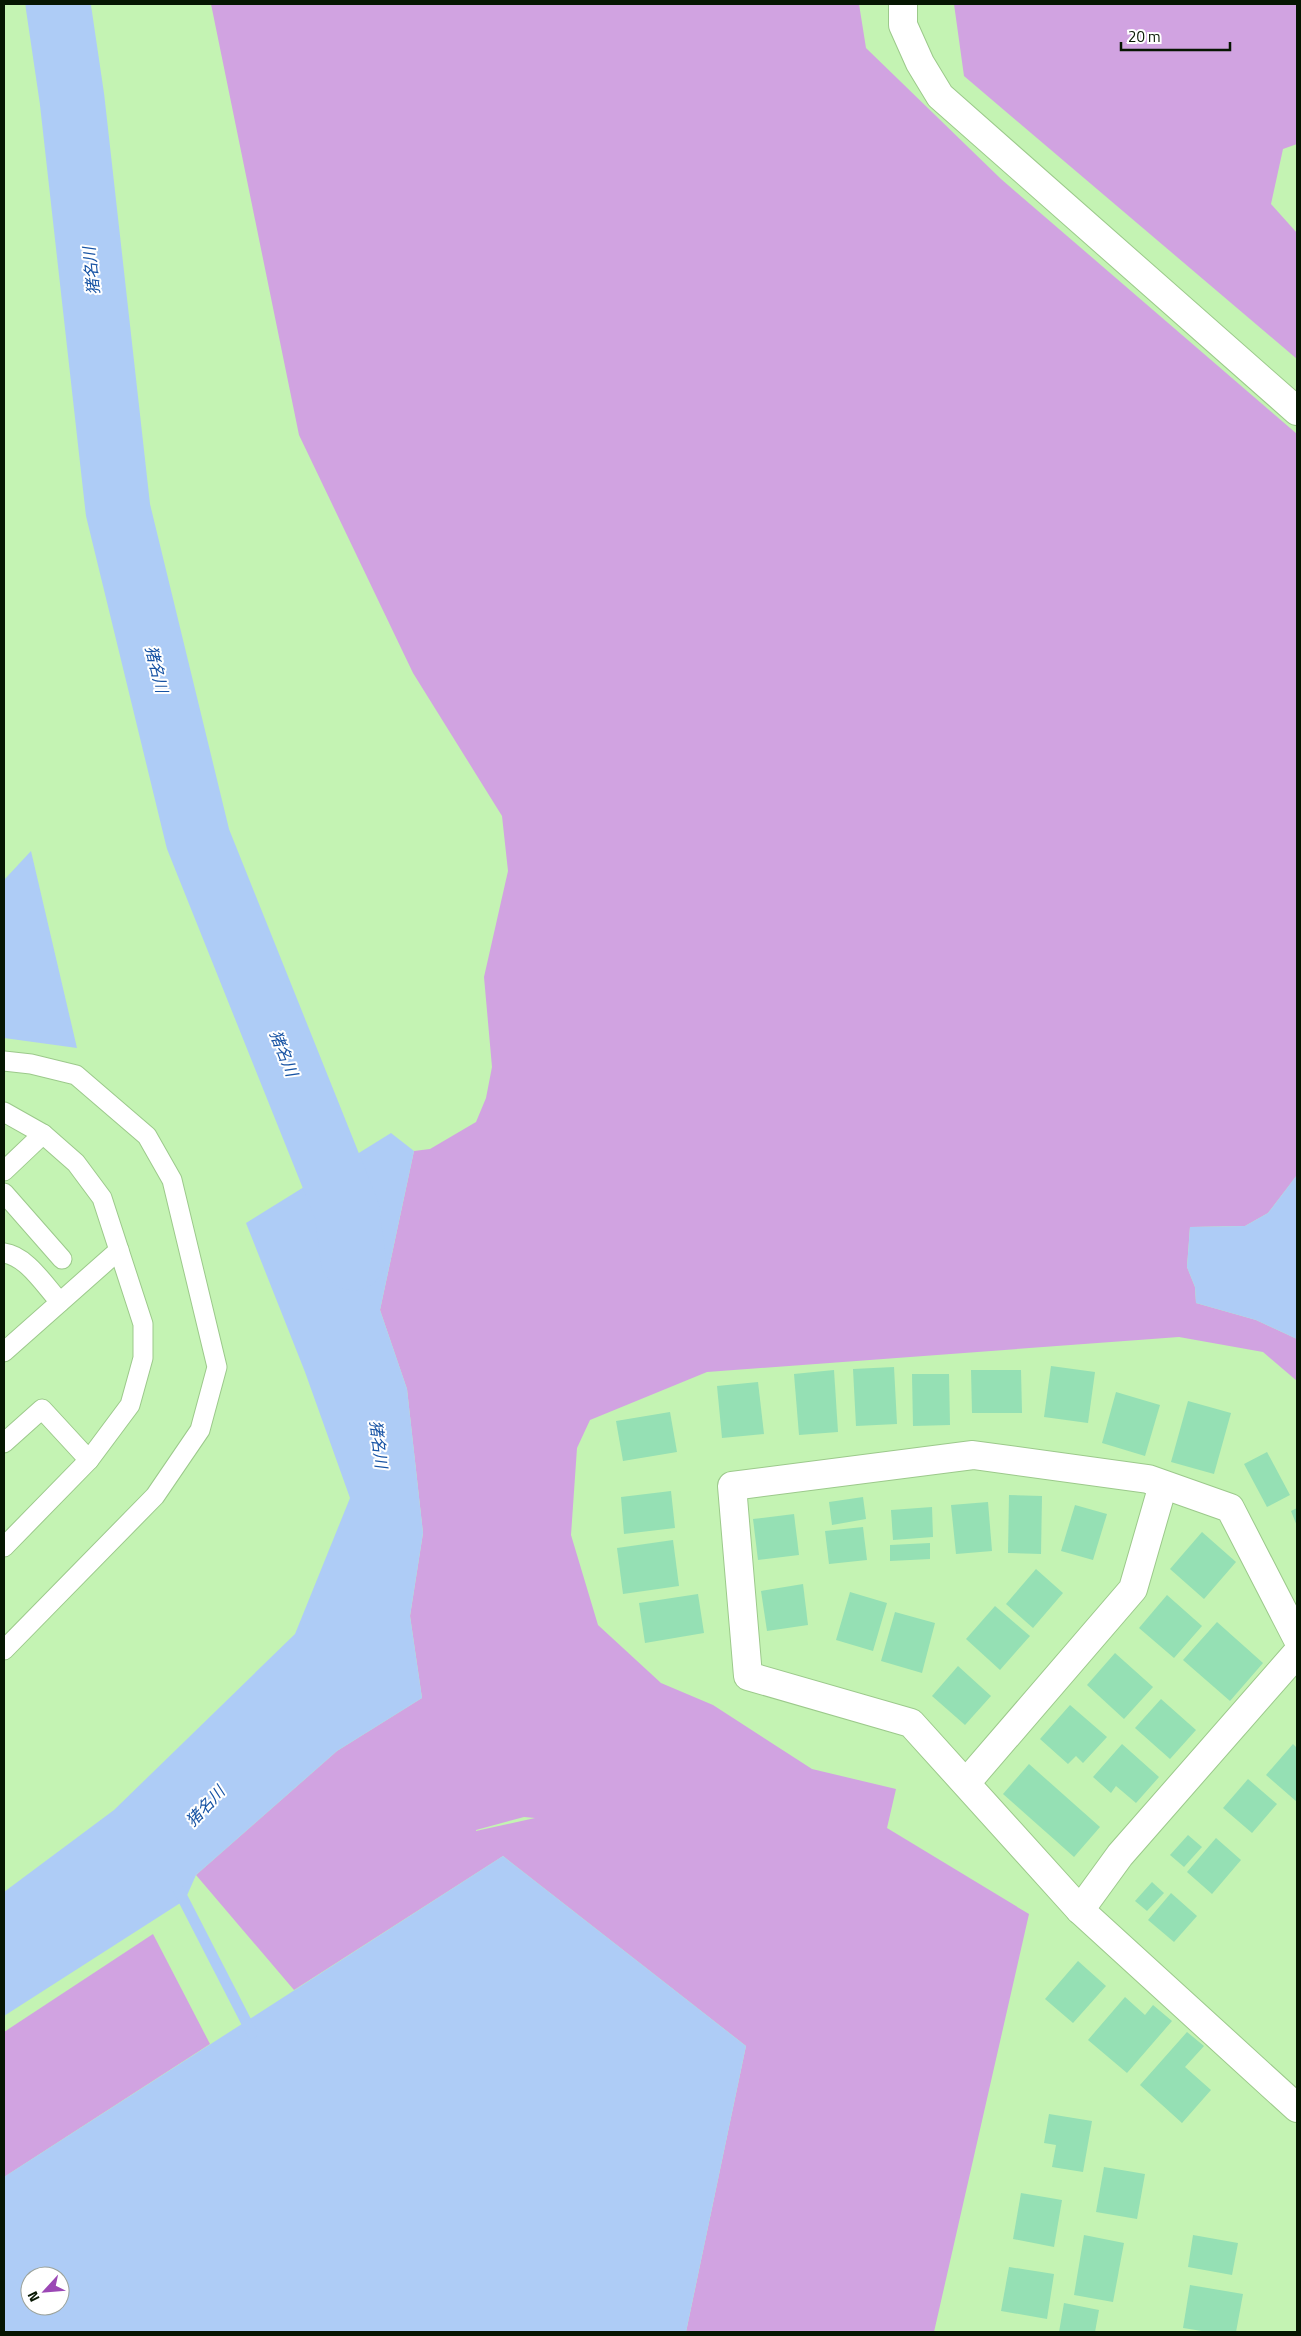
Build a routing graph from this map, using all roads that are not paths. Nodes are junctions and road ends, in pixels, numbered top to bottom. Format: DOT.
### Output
graph roads {
  1 [pos="903,4"];
  2 [pos="1297,411"];
  3 [pos="4,1061"];
  4 [pos="4,1112"];
  5 [pos="43,1134"];
  6 [pos="4,1171"];
  7 [pos="4,1193"];
  8 [pos="119,1250"];
  9 [pos="4,1254"];
  10 [pos="62,1259"];
  11 [pos="60,1302"];
  12 [pos="4,1352"];
  13 [pos="4,1443"];
  14 [pos="89,1460"];
  15 [pos="1163,1485"];
  16 [pos="7,1537"];
  17 [pos="1297,1638"];
  18 [pos="4,1650"];
  19 [pos="1297,1653"];
  20 [pos="966,1782"];
  21 [pos="1080,1910"];
  22 [pos="1297,2108"];
  1 -- 2 [label="street"];
  3 -- 18 [label="lane"];
  4 -- 5 [label="lane"];
  5 -- 6 [label="lane"];
  5 -- 8 [label="lane"];
  7 -- 10 [label="lane"];
  8 -- 11 [label="lane"];
  8 -- 14 [label="lane"];
  9 -- 11 [label="lane"];
  11 -- 12 [label="lane"];
  13 -- 14 [label="lane"];
  14 -- 16 [label="lane"];
  15 -- 17 [label="street"];
  15 -- 20 [label="street"];
  15 -- 20 [label="street"];
  19 -- 21 [label="street"];
  20 -- 21 [label="street"];
  21 -- 22 [label="street"];
}
